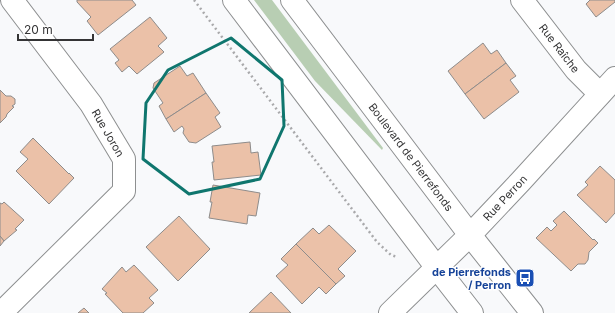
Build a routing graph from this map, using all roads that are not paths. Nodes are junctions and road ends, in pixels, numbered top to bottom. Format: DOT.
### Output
graph roads {
  1 [pos="12,0"];
  2 [pos="234,0"];
  3 [pos="292,0"];
  4 [pos="522,0"];
  5 [pos="615,78"];
  6 [pos="600,94"];
  7 [pos="470,235"];
  8 [pos="437,268"];
  9 [pos="1,313"];
  10 [pos="390,313"];
  11 [pos="472,313"];
  12 [pos="532,313"];
  1 -- 9 [label="street, Rue Joron"];
  2 -- 8 [label="street"];
  3 -- 7 [label="street, Boulevard de Pierrefonds"];
  4 -- 6 [label="street, Rue Raîche"];
  5 -- 6 [label="street, Rue Perron"];
  6 -- 7 [label="street, Rue Perron"];
  7 -- 8 [label="street, Rue Perron"];
  7 -- 12 [label="street, Boulevard de Pierrefonds"];
  8 -- 10 [label="street, Rue Perron"];
  8 -- 11 [label="street"];
}
